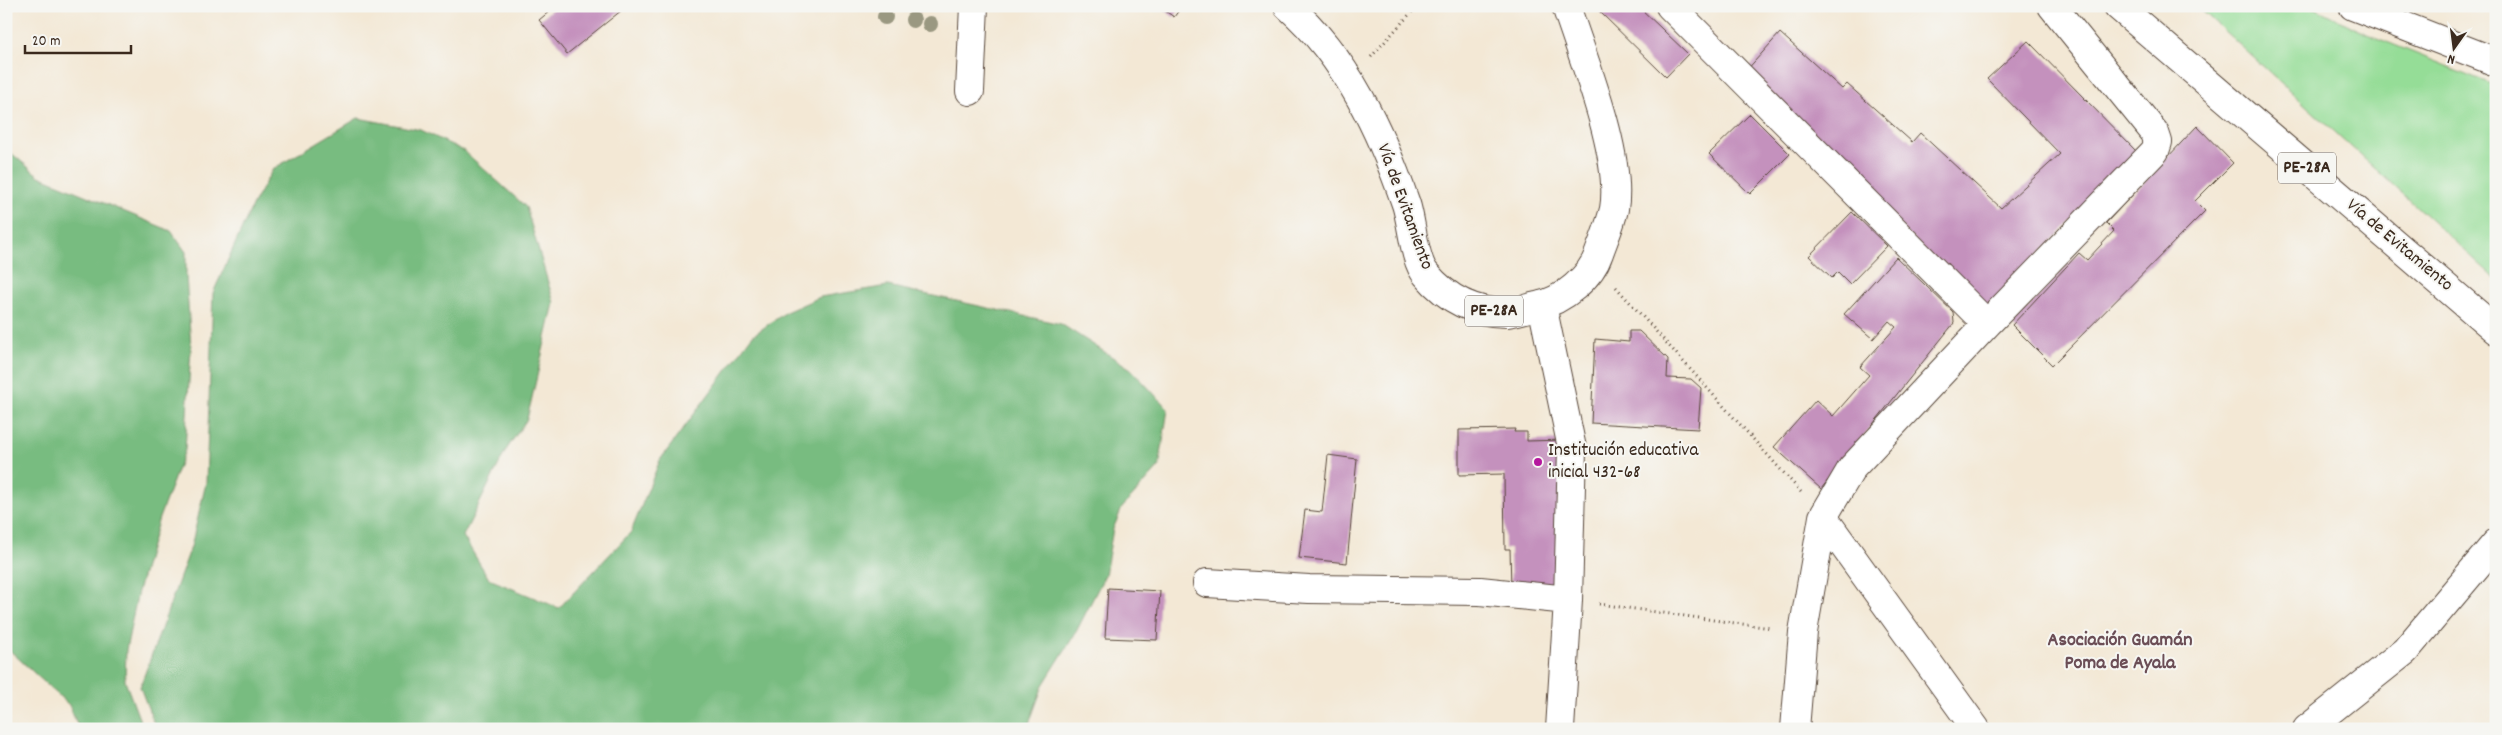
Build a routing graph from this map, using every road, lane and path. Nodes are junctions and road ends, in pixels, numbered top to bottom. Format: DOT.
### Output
graph roads {
  1 [pos="974,6"];
  2 [pos="1288,6"];
  3 [pos="1417,6"];
  4 [pos="1566,6"];
  5 [pos="1670,6"];
  6 [pos="2052,6"];
  7 [pos="2118,6"];
  8 [pos="2353,6"];
  9 [pos="2488,6"];
  10 [pos="2496,9"];
  11 [pos="2496,62"];
  12 [pos="1351,80"];
  13 [pos="970,91"];
  14 [pos="1596,264"];
  15 [pos="1542,306"];
  16 [pos="1987,324"];
  17 [pos="2496,330"];
  18 [pos="1823,517"];
  19 [pos="2496,544"];
  20 [pos="1207,583"];
  21 [pos="1568,600"];
  22 [pos="1803,632"];
  23 [pos="1560,729"];
  24 [pos="1795,729"];
  25 [pos="1976,729"];
  26 [pos="2307,729"];
  1 -- 13 [label="main road"];
  2 -- 12 [label="main road, Vía de Evitamiento / PE-28A"];
  3 -- 12 [label="path"];
  4 -- 14 [label="main road, Vía de Evitamiento / PE-28A"];
  5 -- 16 [label="main road"];
  6 -- 16 [label="main road"];
  7 -- 17 [label="main road, Vía de Evitamiento / PE-28A"];
  8 -- 11 [label="main road"];
  9 -- 10 [label="path"];
  12 -- 15 [label="main road, Vía de Evitamiento / PE-28A"];
  14 -- 15 [label="main road, Vía de Evitamiento / PE-28A"];
  14 -- 18 [label="path"];
  15 -- 21 [label="main road"];
  16 -- 18 [label="main road"];
  18 -- 22 [label="main road"];
  18 -- 25 [label="main road"];
  19 -- 26 [label="main road"];
  20 -- 21 [label="main road"];
  21 -- 22 [label="path"];
  21 -- 23 [label="main road"];
  22 -- 24 [label="main road"];
}
